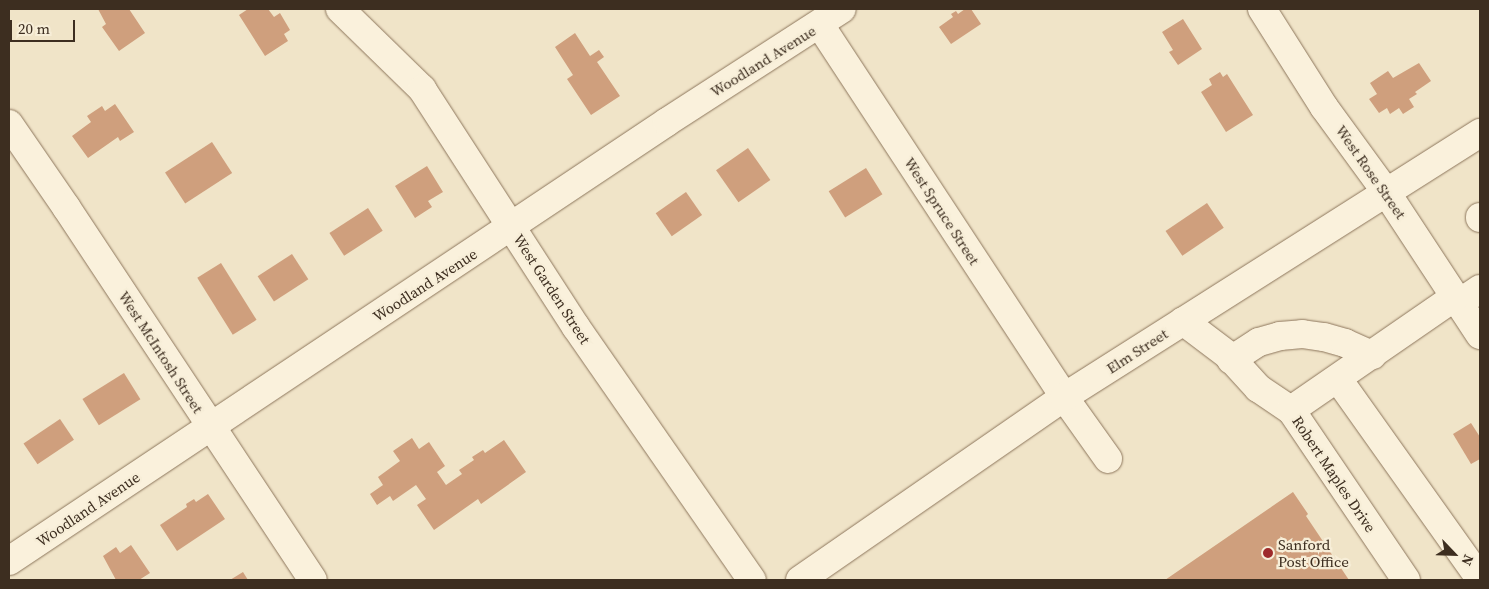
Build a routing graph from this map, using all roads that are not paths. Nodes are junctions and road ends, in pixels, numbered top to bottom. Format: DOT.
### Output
graph roads {
  1 [pos="340,9"];
  2 [pos="842,9"];
  3 [pos="1262,9"];
  4 [pos="820,25"];
  5 [pos="9,124"];
  6 [pos="1480,133"];
  7 [pos="1386,192"];
  8 [pos="512,227"];
  9 [pos="1465,296"];
  10 [pos="1183,321"];
  11 [pos="1480,334"];
  12 [pos="1372,355"];
  13 [pos="1231,360"];
  14 [pos="1338,379"];
  15 [pos="1064,397"];
  16 [pos="1290,410"];
  17 [pos="210,426"];
  18 [pos="1108,458"];
  19 [pos="9,561"];
  20 [pos="828,573"];
  21 [pos="1480,579"];
  22 [pos="313,580"];
  23 [pos="752,580"];
  24 [pos="800,580"];
  25 [pos="1406,580"];
  1 -- 8 [label="street, West Garden Street"];
  2 -- 4 [label="street, Woodland Avenue"];
  3 -- 7 [label="street, West Rose Street"];
  4 -- 8 [label="street, Woodland Avenue"];
  4 -- 15 [label="street, West Spruce Street"];
  5 -- 17 [label="street, West McIntosh Street"];
  6 -- 7 [label="street, Elm Street"];
  7 -- 9 [label="street, West Rose Street"];
  7 -- 10 [label="street, Elm Street"];
  8 -- 17 [label="street, Woodland Avenue"];
  8 -- 23 [label="street, West Garden Street"];
  9 -- 11 [label="street, West Rose Street"];
  9 -- 12 [label="street"];
  10 -- 13 [label="street, Robert Maples Drive"];
  10 -- 15 [label="street, Elm Street"];
  12 -- 13 [label="street"];
  12 -- 14 [label="street"];
  13 -- 16 [label="street, Robert Maples Drive"];
  14 -- 16 [label="street"];
  14 -- 21 [label="street"];
  15 -- 18 [label="street, West Spruce Street"];
  15 -- 20 [label="street, Elm Street"];
  16 -- 25 [label="street, Robert Maples Drive"];
  17 -- 19 [label="street, Woodland Avenue"];
  17 -- 22 [label="street, West McIntosh Street"];
  20 -- 24 [label="street, Elm Street"];
}
